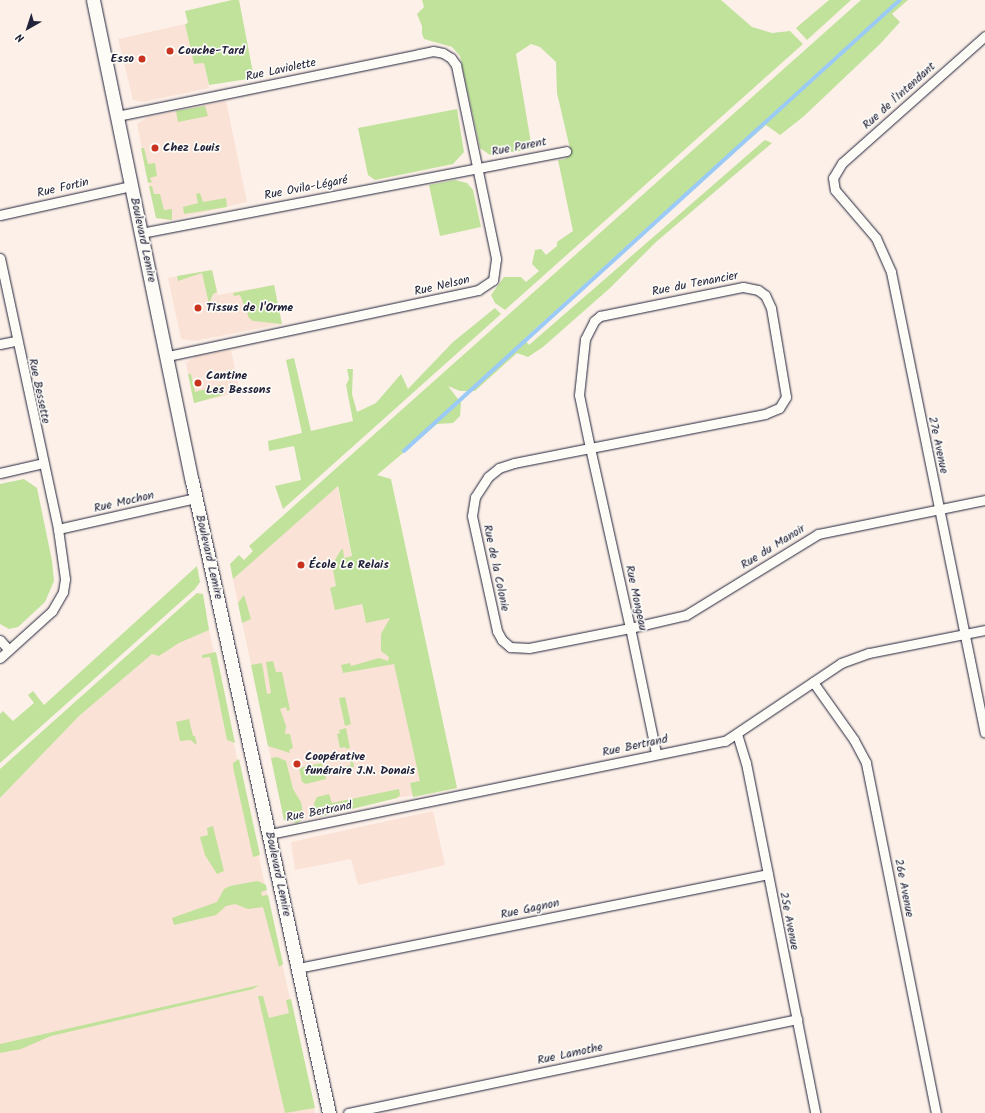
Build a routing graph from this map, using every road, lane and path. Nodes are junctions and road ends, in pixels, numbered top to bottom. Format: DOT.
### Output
graph roads {
  1 [pos="93,0"];
  2 [pos="985,36"];
  3 [pos="449,56"];
  4 [pos="117,116"];
  5 [pos="566,151"];
  6 [pos="476,168"];
  7 [pos="833,178"];
  8 [pos="131,186"];
  9 [pos="0,215"];
  10 [pos="141,233"];
  11 [pos="0,258"];
  12 [pos="16,341"];
  13 [pos="0,344"];
  14 [pos="167,356"];
  15 [pos="590,448"];
  16 [pos="43,463"];
  17 [pos="0,473"];
  18 [pos="196,498"];
  19 [pos="985,500"];
  20 [pos="939,509"];
  21 [pos="58,529"];
  22 [pos="630,628"];
  23 [pos="985,630"];
  24 [pos="964,634"];
  25 [pos="0,640"];
  26 [pos="9,650"];
  27 [pos="0,658"];
  28 [pos="813,682"];
  29 [pos="985,733"];
  30 [pos="737,734"];
  31 [pos="656,753"];
  32 [pos="270,834"];
  33 [pos="768,874"];
  34 [pos="298,968"];
  35 [pos="797,1019"];
  36 [pos="329,1113"];
  37 [pos="348,1113"];
  38 [pos="815,1113"];
  39 [pos="936,1113"];
  1 -- 4 [label="main road, Boulevard Lemire"];
  2 -- 7 [label="street, Rue de l'Intendant"];
  3 -- 4 [label="street, Rue Laviolette"];
  3 -- 6 [label="street, Rue Nelson"];
  4 -- 8 [label="main road, Boulevard Lemire"];
  5 -- 6 [label="street, Rue Parent"];
  6 -- 10 [label="street, Rue Ovila-Légaré"];
  6 -- 14 [label="street, Rue Nelson"];
  7 -- 20 [label="street, 27e Avenue"];
  8 -- 9 [label="street, Rue Fortin"];
  8 -- 10 [label="main road, Boulevard Lemire"];
  10 -- 14 [label="main road, Boulevard Lemire"];
  11 -- 12 [label="street, Rue Bessette"];
  12 -- 13 [label="street"];
  12 -- 16 [label="street, Rue Bessette"];
  14 -- 18 [label="main road, Boulevard Lemire"];
  15 -- 15 [label="street, Rue du Tenancier"];
  15 -- 22 [label="street, Rue Mongeau"];
  15 -- 22 [label="street, Rue de la Colonie"];
  16 -- 17 [label="street"];
  16 -- 21 [label="street, Rue Bessette"];
  18 -- 21 [label="street, Rue Mochon"];
  18 -- 32 [label="main road, Boulevard Lemire"];
  19 -- 20 [label="street, Rue du Manoir"];
  20 -- 22 [label="street, Rue du Manoir"];
  20 -- 24 [label="street, 27e Avenue"];
  21 -- 26 [label="street, Rue Bessette"];
  22 -- 31 [label="street, Rue Mongeau"];
  23 -- 24 [label="street, Rue Bertrand"];
  24 -- 28 [label="street, Rue Bertrand"];
  24 -- 29 [label="street, 27e Avenue"];
  25 -- 26 [label="street"];
  26 -- 27 [label="street, Rue Bessette"];
  28 -- 30 [label="street, Rue Bertrand"];
  28 -- 39 [label="street, 26e Avenue"];
  30 -- 31 [label="street, Rue Bertrand"];
  30 -- 33 [label="street, 25e Avenue"];
  31 -- 32 [label="street, Rue Bertrand"];
  32 -- 34 [label="main road, Boulevard Lemire"];
  33 -- 34 [label="street, Rue Gagnon"];
  33 -- 35 [label="street, 25e Avenue"];
  34 -- 36 [label="main road, Boulevard Lemire"];
  35 -- 37 [label="street, Rue Lamothe"];
  35 -- 38 [label="street, 25e Avenue"];
}
